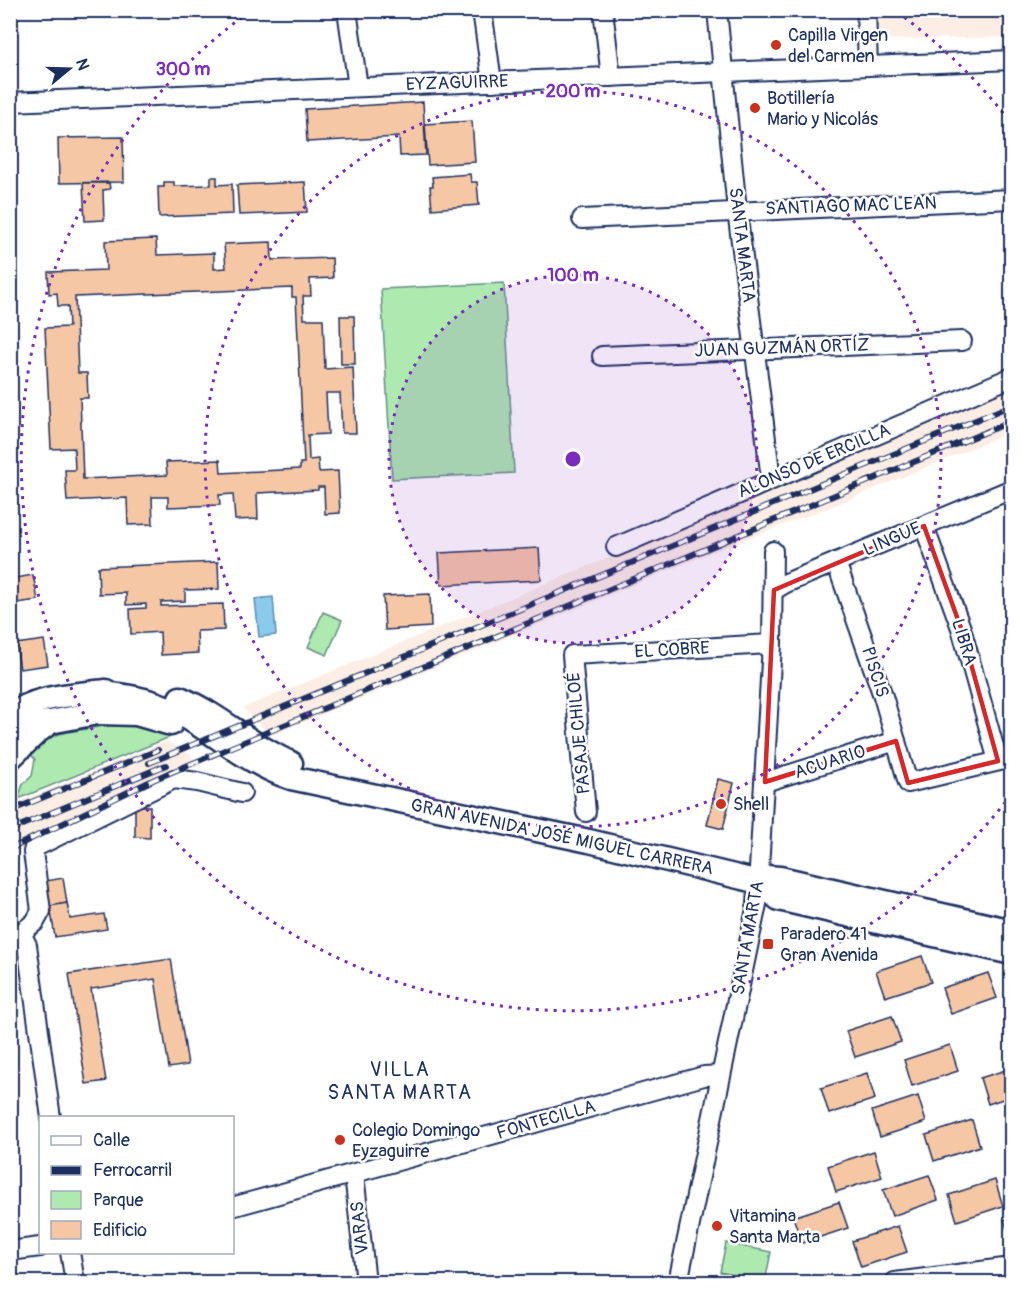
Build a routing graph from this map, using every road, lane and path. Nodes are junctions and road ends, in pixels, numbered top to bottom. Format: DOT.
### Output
graph roads {
  1 [pos="347,10"];
  2 [pos="482,10"];
  3 [pos="603,10"];
  4 [pos="717,10"];
  5 [pos="866,10"];
  6 [pos="1011,60"];
  7 [pos="868,66"];
  8 [pos="722,72"];
  9 [pos="611,77"];
  10 [pos="492,82"];
  11 [pos="358,87"];
  12 [pos="10,102"];
  13 [pos="1011,199"];
  14 [pos="737,210"];
  15 [pos="582,219"];
  16 [pos="962,341"];
  17 [pos="755,350"];
  18 [pos="602,356"];
  19 [pos="1011,376"];
  20 [pos="771,479"];
  21 [pos="1011,489"];
  22 [pos="924,526"];
  23 [pos="616,547"];
  24 [pos="773,551"];
  25 [pos="836,562"];
  26 [pos="774,590"];
  27 [pos="772,645"];
  28 [pos="572,655"];
  29 [pos="96,703"];
  30 [pos="10,716"];
  31 [pos="50,722"];
  32 [pos="10,725"];
  33 [pos="896,741"];
  34 [pos="10,758"];
  35 [pos="1005,760"];
  36 [pos="765,782"];
  37 [pos="242,793"];
  38 [pos="364,794"];
  39 [pos="586,812"];
  40 [pos="759,882"];
  41 [pos="1011,931"];
  42 [pos="16,933"];
  43 [pos="1011,953"];
  44 [pos="721,1075"];
  45 [pos="51,1116"];
  46 [pos="354,1174"];
  47 [pos="234,1206"];
  48 [pos="39,1247"];
  49 [pos="10,1251"];
  50 [pos="70,1254"];
  51 [pos="1011,1267"];
  52 [pos="929,1281"];
  53 [pos="75,1282"];
  54 [pos="366,1282"];
  55 [pos="678,1282"];
  56 [pos="895,1282"];
  1 -- 11 [label="street"];
  2 -- 10 [label="street"];
  3 -- 9 [label="street"];
  4 -- 8 [label="street, SANTA MARTA"];
  5 -- 7 [label="street"];
  6 -- 7 [label="street, EYZAGUIRRE"];
  7 -- 8 [label="street, EYZAGUIRRE"];
  8 -- 9 [label="street, EYZAGUIRRE"];
  8 -- 14 [label="street, SANTA MARTA"];
  9 -- 10 [label="street, EYZAGUIRRE"];
  10 -- 11 [label="street, EYZAGUIRRE"];
  11 -- 12 [label="street, EYZAGUIRRE"];
  13 -- 14 [label="street, SANTIAGO MAC LEAN"];
  14 -- 15 [label="street, SANTIAGO MAC LEAN"];
  14 -- 17 [label="street, SANTA MARTA"];
  16 -- 17 [label="street, JUAN GUZMÁN ORTÍZ"];
  17 -- 18 [label="street, JUAN GUZMÁN ORTÍZ"];
  17 -- 20 [label="street, SANTA MARTA"];
  19 -- 20 [label="street, ALONSO DE ERCILLA"];
  20 -- 23 [label="street, ALONSO DE ERCILLA"];
  21 -- 22 [label="street, LINGUE"];
  22 -- 25 [label="street, LINGUE"];
  22 -- 35 [label="street, LIBRA"];
  24 -- 26 [label="street, SANTA MARTA"];
  25 -- 26 [label="street, LINGUE"];
  25 -- 33 [label="street, PISCIS"];
  26 -- 27 [label="street, SANTA MARTA"];
  27 -- 28 [label="street, EL COBRE"];
  27 -- 36 [label="street, SANTA MARTA"];
  28 -- 39 [label="street, PASAJE CHILOÉ"];
  29 -- 30 [label="main road, GRAN AVENIDA JOSÉ MIGUEL CARRERA"];
  29 -- 31 [label="main road, GRAN AVENIDA JOSÉ MIGUEL CARRERA"];
  29 -- 38 [label="main road, GRAN AVENIDA JOSÉ MIGUEL CARRERA"];
  29 -- 38 [label="main road, GRAN AVENIDA JOSÉ MIGUEL CARRERA"];
  29 -- 38 [label="main road, GRAN AVENIDA JOSÉ MIGUEL CARRERA"];
  31 -- 32 [label="main road, GRAN AVENIDA JOSÉ MIGUEL CARRERA"];
  31 -- 34 [label="main road"];
  33 -- 35 [label="street, PISCIS"];
  33 -- 36 [label="street, ACUARIO"];
  36 -- 40 [label="street, SANTA MARTA"];
  37 -- 42 [label="street"];
  38 -- 40 [label="main road, GRAN AVENIDA JOSÉ MIGUEL CARRERA"];
  40 -- 41 [label="main road, GRAN AVENIDA JOSÉ MIGUEL CARRERA"];
  40 -- 43 [label="main road, GRAN AVENIDA JOSÉ MIGUEL CARRERA"];
  40 -- 44 [label="street, SANTA MARTA"];
  42 -- 45 [label="street"];
  44 -- 46 [label="street, FONTECILLA"];
  44 -- 55 [label="street, SANTA MARTA"];
  46 -- 47 [label="street, FONTECILLA"];
  46 -- 54 [label="street, VARAS"];
  48 -- 49 [label="street"];
  50 -- 53 [label="street"];
  51 -- 52 [label="street"];
  52 -- 56 [label="street"];
}
